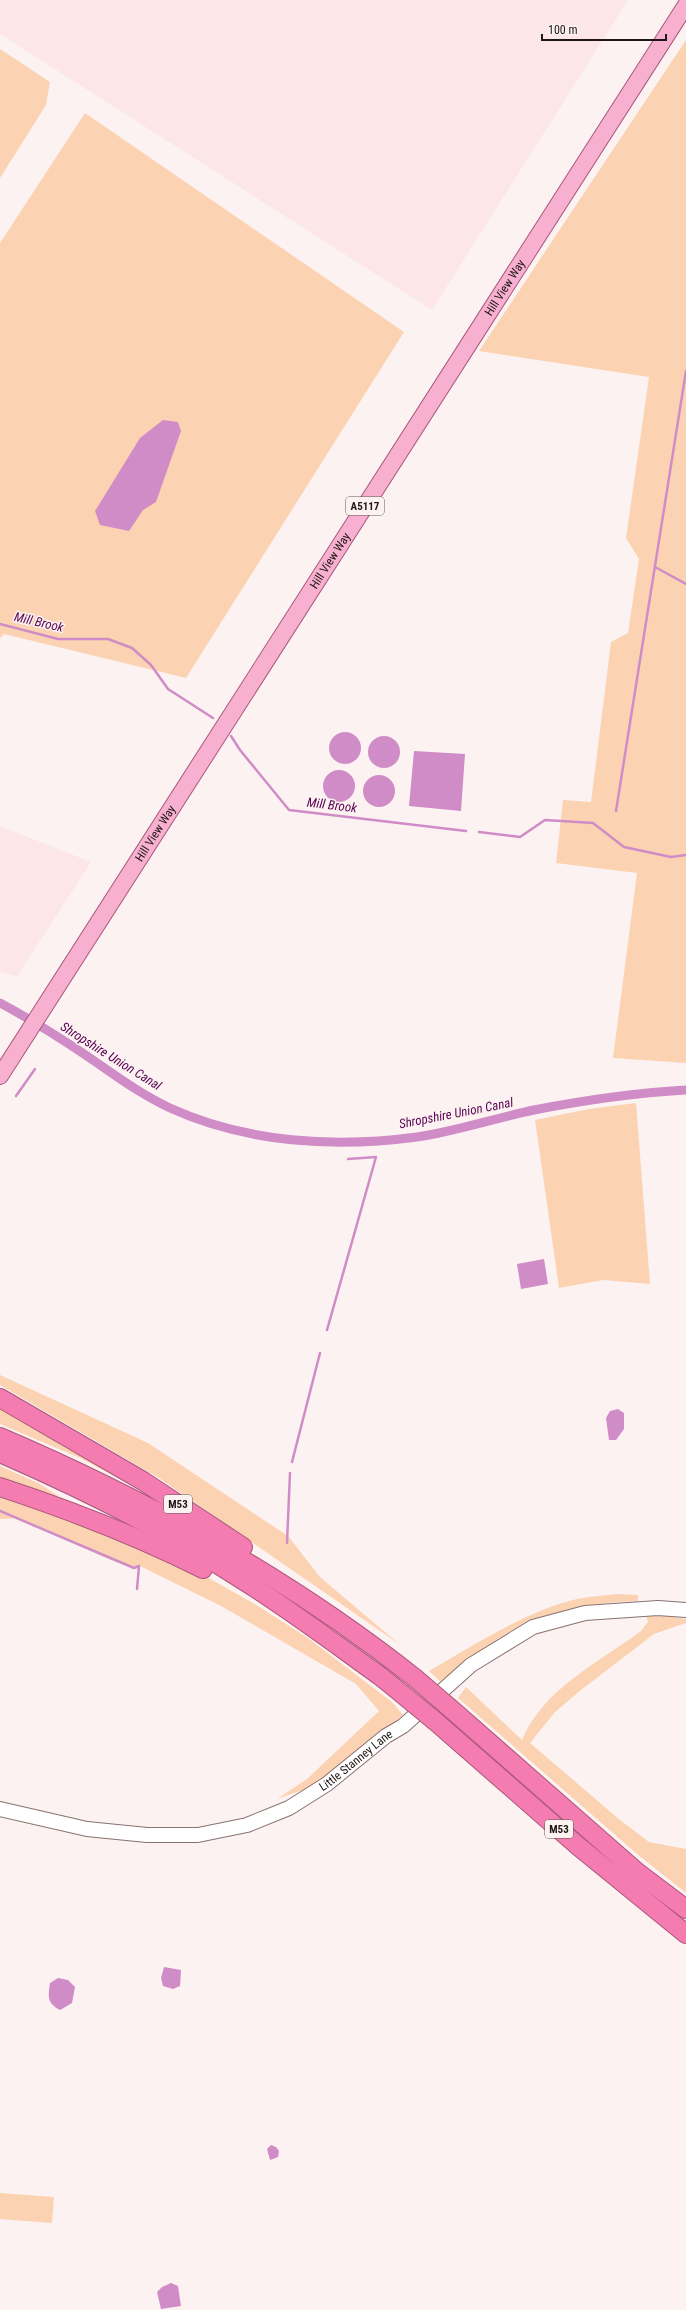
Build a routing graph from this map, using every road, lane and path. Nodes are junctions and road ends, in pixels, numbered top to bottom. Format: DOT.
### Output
graph roads {
  1 [pos="686,5"];
  2 [pos="0,1076"];
  3 [pos="0,1398"];
  4 [pos="0,1437"];
  5 [pos="0,1453"];
  6 [pos="0,1487"];
  7 [pos="686,1610"];
  8 [pos="346,1626"];
  9 [pos="311,1627"];
  10 [pos="0,1809"];
  11 [pos="686,1909"];
  12 [pos="686,1934"];
  1 -- 2 [label="main road, Hill View Way / A5117"];
  3 -- 8 [label="highway, M53"];
  4 -- 8 [label="highway, M53"];
  5 -- 9 [label="highway, M53"];
  6 -- 9 [label="highway, M53"];
  7 -- 10 [label="street, Little Stanney Lane"];
  8 -- 11 [label="highway, M53, bridge"];
  9 -- 12 [label="highway, M53, bridge"];
}
